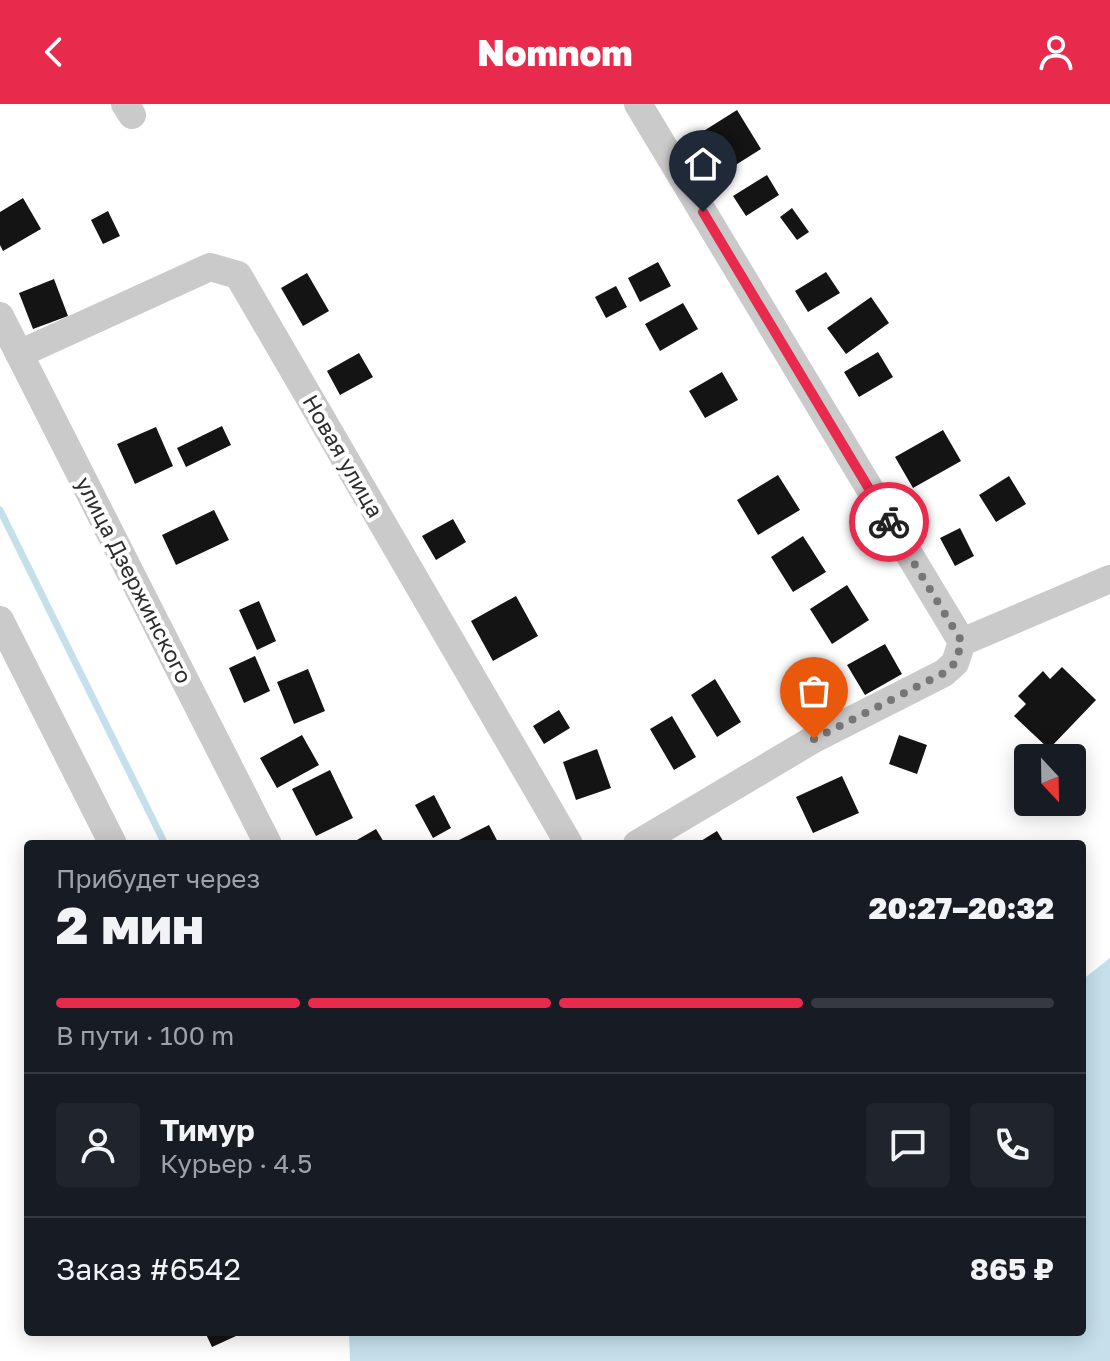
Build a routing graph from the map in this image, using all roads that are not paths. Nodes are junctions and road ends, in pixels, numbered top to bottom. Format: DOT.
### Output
graph roads {
  1 [pos="638,104"];
  2 [pos="0,316"];
  3 [pos="19,354"];
  4 [pos="1110,579"];
  5 [pos="0,620"];
  6 [pos="962,642"];
  7 [pos="111,840"];
  8 [pos="266,840"];
  9 [pos="567,840"];
  10 [pos="644,840"];
  1 -- 6 [label="street"];
  2 -- 3 [label="street, улица Дзержинского"];
  3 -- 8 [label="street, улица Дзержинского"];
  3 -- 9 [label="street, Новая улица"];
  4 -- 6 [label="street"];
  5 -- 7 [label="street"];
  6 -- 10 [label="street"];
}
